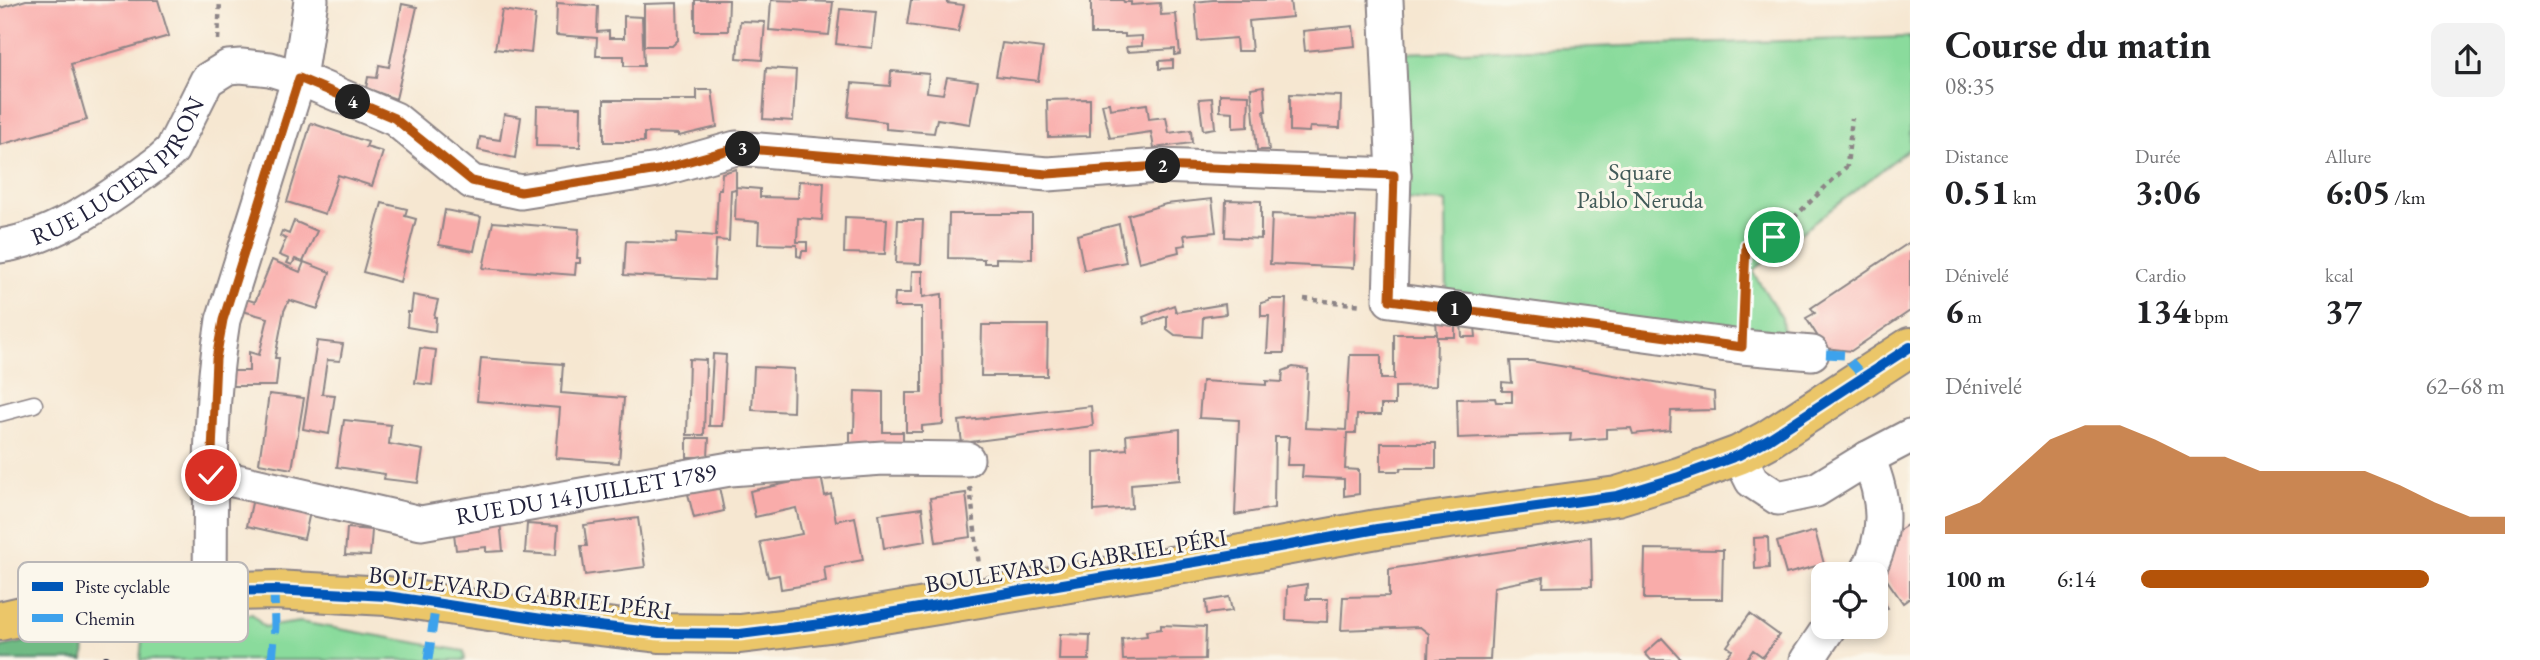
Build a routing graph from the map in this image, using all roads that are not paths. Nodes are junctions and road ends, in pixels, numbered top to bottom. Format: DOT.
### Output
graph roads {
  1 [pos="311,0"];
  2 [pos="1387,0"];
  3 [pos="299,78"];
  4 [pos="1394,175"];
  5 [pos="6,245"];
  6 [pos="1910,347"];
  7 [pos="1812,353"];
  8 [pos="34,404"];
  9 [pos="0,413"];
  10 [pos="1910,436"];
  11 [pos="1739,455"];
  12 [pos="967,458"];
  13 [pos="1868,458"];
  14 [pos="211,475"];
  15 [pos="210,562"];
  16 [pos="1870,562"];
  17 [pos="248,590"];
  18 [pos="18,617"];
  19 [pos="0,621"];
  20 [pos="1821,639"];
  21 [pos="1807,660"];
  1 -- 3 [label="street"];
  2 -- 4 [label="street"];
  3 -- 4 [label="street"];
  3 -- 5 [label="street, RUE LUCIEN PIRON"];
  3 -- 14 [label="street"];
  4 -- 7 [label="street"];
  6 -- 11 [label="main road, BOULEVARD GABRIEL PÉRI"];
  8 -- 9 [label="lane"];
  10 -- 13 [label="street"];
  11 -- 13 [label="street"];
  11 -- 17 [label="main road, BOULEVARD GABRIEL PÉRI"];
  12 -- 14 [label="street, RUE DU 14 JUILLET 1789"];
  13 -- 16 [label="street"];
  14 -- 15 [label="street"];
  18 -- 19 [label="main road, BOULEVARD GABRIEL PÉRI"];
  20 -- 21 [label="street"];
}
